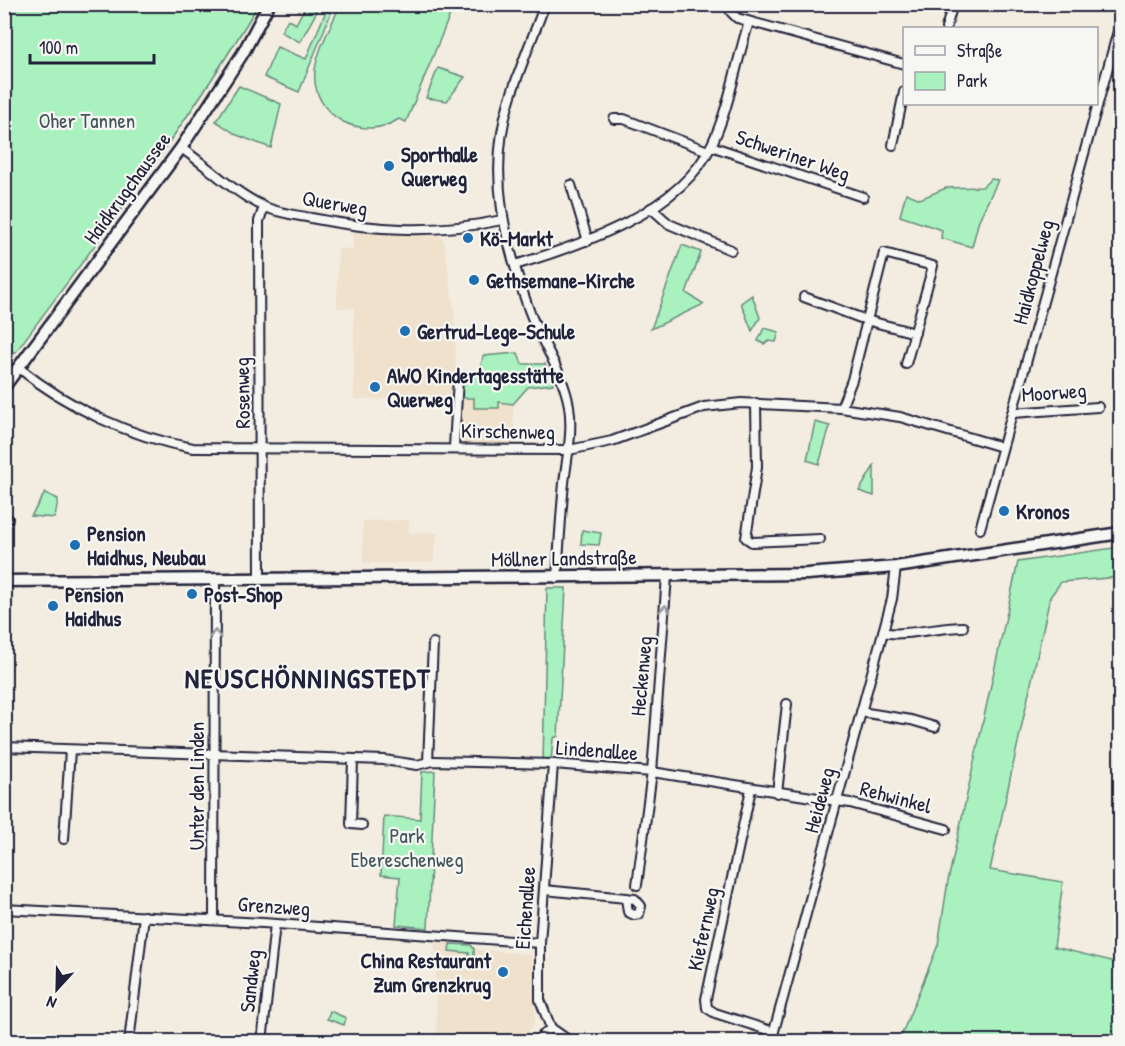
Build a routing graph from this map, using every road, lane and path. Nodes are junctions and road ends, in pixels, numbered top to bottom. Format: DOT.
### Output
graph roads {
  1 [pos="269,4"];
  2 [pos="545,4"];
  3 [pos="734,4"];
  4 [pos="953,4"];
  5 [pos="749,22"];
  6 [pos="1120,24"];
  7 [pos="946,27"];
  8 [pos="903,64"];
  9 [pos="903,97"];
  10 [pos="1098,103"];
  11 [pos="1098,105"];
  12 [pos="614,119"];
  13 [pos="893,146"];
  14 [pos="181,148"];
  15 [pos="709,148"];
  16 [pos="571,185"];
  17 [pos="863,197"];
  18 [pos="264,207"];
  19 [pos="651,208"];
  20 [pos="502,220"];
  21 [pos="588,241"];
  22 [pos="731,250"];
  23 [pos="515,265"];
  24 [pos="804,297"];
  25 [pos="866,320"];
  26 [pos="915,333"];
  27 [pos="906,364"];
  28 [pos="19,368"];
  29 [pos="458,379"];
  30 [pos="4,387"];
  31 [pos="756,403"];
  32 [pos="1098,407"];
  33 [pos="841,408"];
  34 [pos="1012,413"];
  35 [pos="454,447"];
  36 [pos="1002,447"];
  37 [pos="261,450"];
  38 [pos="569,450"];
  39 [pos="980,529"];
  40 [pos="1120,533"];
  41 [pos="820,539"];
  42 [pos="896,567"];
  43 [pos="668,576"];
  44 [pos="558,578"];
  45 [pos="215,580"];
  46 [pos="260,580"];
  47 [pos="4,581"];
  48 [pos="963,627"];
  49 [pos="883,632"];
  50 [pos="433,644"];
  51 [pos="787,704"];
  52 [pos="861,712"];
  53 [pos="935,727"];
  54 [pos="4,747"];
  55 [pos="70,750"];
  56 [pos="214,756"];
  57 [pos="353,760"];
  58 [pos="428,762"];
  59 [pos="553,764"];
  60 [pos="652,772"];
  61 [pos="751,789"];
  62 [pos="777,793"];
  63 [pos="837,801"];
  64 [pos="362,825"];
  65 [pos="946,828"];
  66 [pos="64,839"];
  67 [pos="637,885"];
  68 [pos="544,890"];
  69 [pos="626,898"];
  70 [pos="4,909"];
  71 [pos="144,916"];
  72 [pos="214,920"];
  73 [pos="275,924"];
  74 [pos="540,943"];
  75 [pos="551,1028"];
  76 [pos="774,1032"];
  77 [pos="129,1041"];
  78 [pos="262,1041"];
  79 [pos="536,1041"];
  80 [pos="571,1041"];
  81 [pos="771,1041"];
  1 -- 14 [label="main road, Haidkrugchaussee"];
  2 -- 20 [label="street"];
  3 -- 5 [label="street"];
  4 -- 7 [label="street"];
  5 -- 8 [label="street"];
  5 -- 15 [label="street"];
  6 -- 10 [label="street, Haidkoppelweg"];
  9 -- 13 [label="street"];
  11 -- 34 [label="street, Haidkoppelweg"];
  12 -- 15 [label="street, Schweriner Weg"];
  14 -- 18 [label="street, Querweg"];
  14 -- 28 [label="main road, Haidkrugchaussee"];
  15 -- 17 [label="street, Schweriner Weg"];
  15 -- 19 [label="street"];
  16 -- 21 [label="street"];
  18 -- 20 [label="street, Querweg"];
  18 -- 37 [label="street, Rosenweg"];
  19 -- 21 [label="street"];
  19 -- 22 [label="street"];
  20 -- 23 [label="street"];
  21 -- 23 [label="street"];
  23 -- 38 [label="street"];
  24 -- 25 [label="street"];
  25 -- 26 [label="street"];
  25 -- 26 [label="street"];
  25 -- 33 [label="street"];
  26 -- 27 [label="street"];
  28 -- 30 [label="main road, Haidkrugchaussee"];
  28 -- 37 [label="street, Kirschenweg"];
  29 -- 35 [label="street"];
  31 -- 33 [label="street, Kirschenweg"];
  31 -- 38 [label="street, Kirschenweg"];
  31 -- 41 [label="street"];
  32 -- 34 [label="street, Moorweg"];
  33 -- 36 [label="street, Kirschenweg"];
  34 -- 36 [label="street, Haidkoppelweg"];
  35 -- 37 [label="street, Kirschenweg"];
  35 -- 38 [label="street, Kirschenweg"];
  36 -- 39 [label="street, Haidkoppelweg"];
  37 -- 46 [label="street, Rosenweg"];
  38 -- 44 [label="street"];
  40 -- 42 [label="main road, Möllner Landstraße"];
  42 -- 43 [label="main road, Möllner Landstraße"];
  42 -- 49 [label="street, Heideweg"];
  43 -- 44 [label="main road, Möllner Landstraße"];
  60 -- 43 [label="street, Heckenweg, one-way"];
  44 -- 46 [label="main road, Möllner Landstraße"];
  45 -- 46 [label="main road, Möllner Landstraße"];
  45 -- 47 [label="main road, Möllner Landstraße"];
  56 -- 45 [label="street, Unter den Linden, one-way"];
  48 -- 49 [label="street"];
  49 -- 52 [label="street, Heideweg"];
  50 -- 58 [label="street"];
  51 -- 62 [label="street"];
  52 -- 53 [label="street"];
  52 -- 63 [label="street, Heideweg"];
  54 -- 55 [label="street, Lindenallee"];
  55 -- 56 [label="street, Lindenallee"];
  55 -- 66 [label="street"];
  56 -- 57 [label="street, Lindenallee"];
  56 -- 72 [label="street, Unter den Linden"];
  57 -- 58 [label="street, Lindenallee"];
  57 -- 64 [label="street"];
  58 -- 59 [label="street, Lindenallee"];
  59 -- 60 [label="street, Lindenallee"];
  59 -- 68 [label="street, Eichenallee"];
  60 -- 61 [label="street, Lindenallee"];
  60 -- 67 [label="street, Heckenweg"];
  61 -- 62 [label="street, Lindenallee"];
  61 -- 76 [label="street, Kiefernweg"];
  62 -- 63 [label="street, Lindenallee"];
  63 -- 65 [label="street, Rehwinkel"];
  63 -- 76 [label="street, Heideweg"];
  68 -- 69 [label="street"];
  68 -- 74 [label="street, Eichenallee"];
  70 -- 71 [label="street, Grenzweg"];
  71 -- 72 [label="street, Grenzweg"];
  71 -- 77 [label="street"];
  72 -- 73 [label="street, Grenzweg"];
  73 -- 74 [label="street, Grenzweg"];
  73 -- 78 [label="street, Sandweg"];
  74 -- 75 [label="street, Eichenallee"];
  75 -- 79 [label="street"];
  75 -- 80 [label="street"];
  76 -- 81 [label="street, Heideweg"];
}
